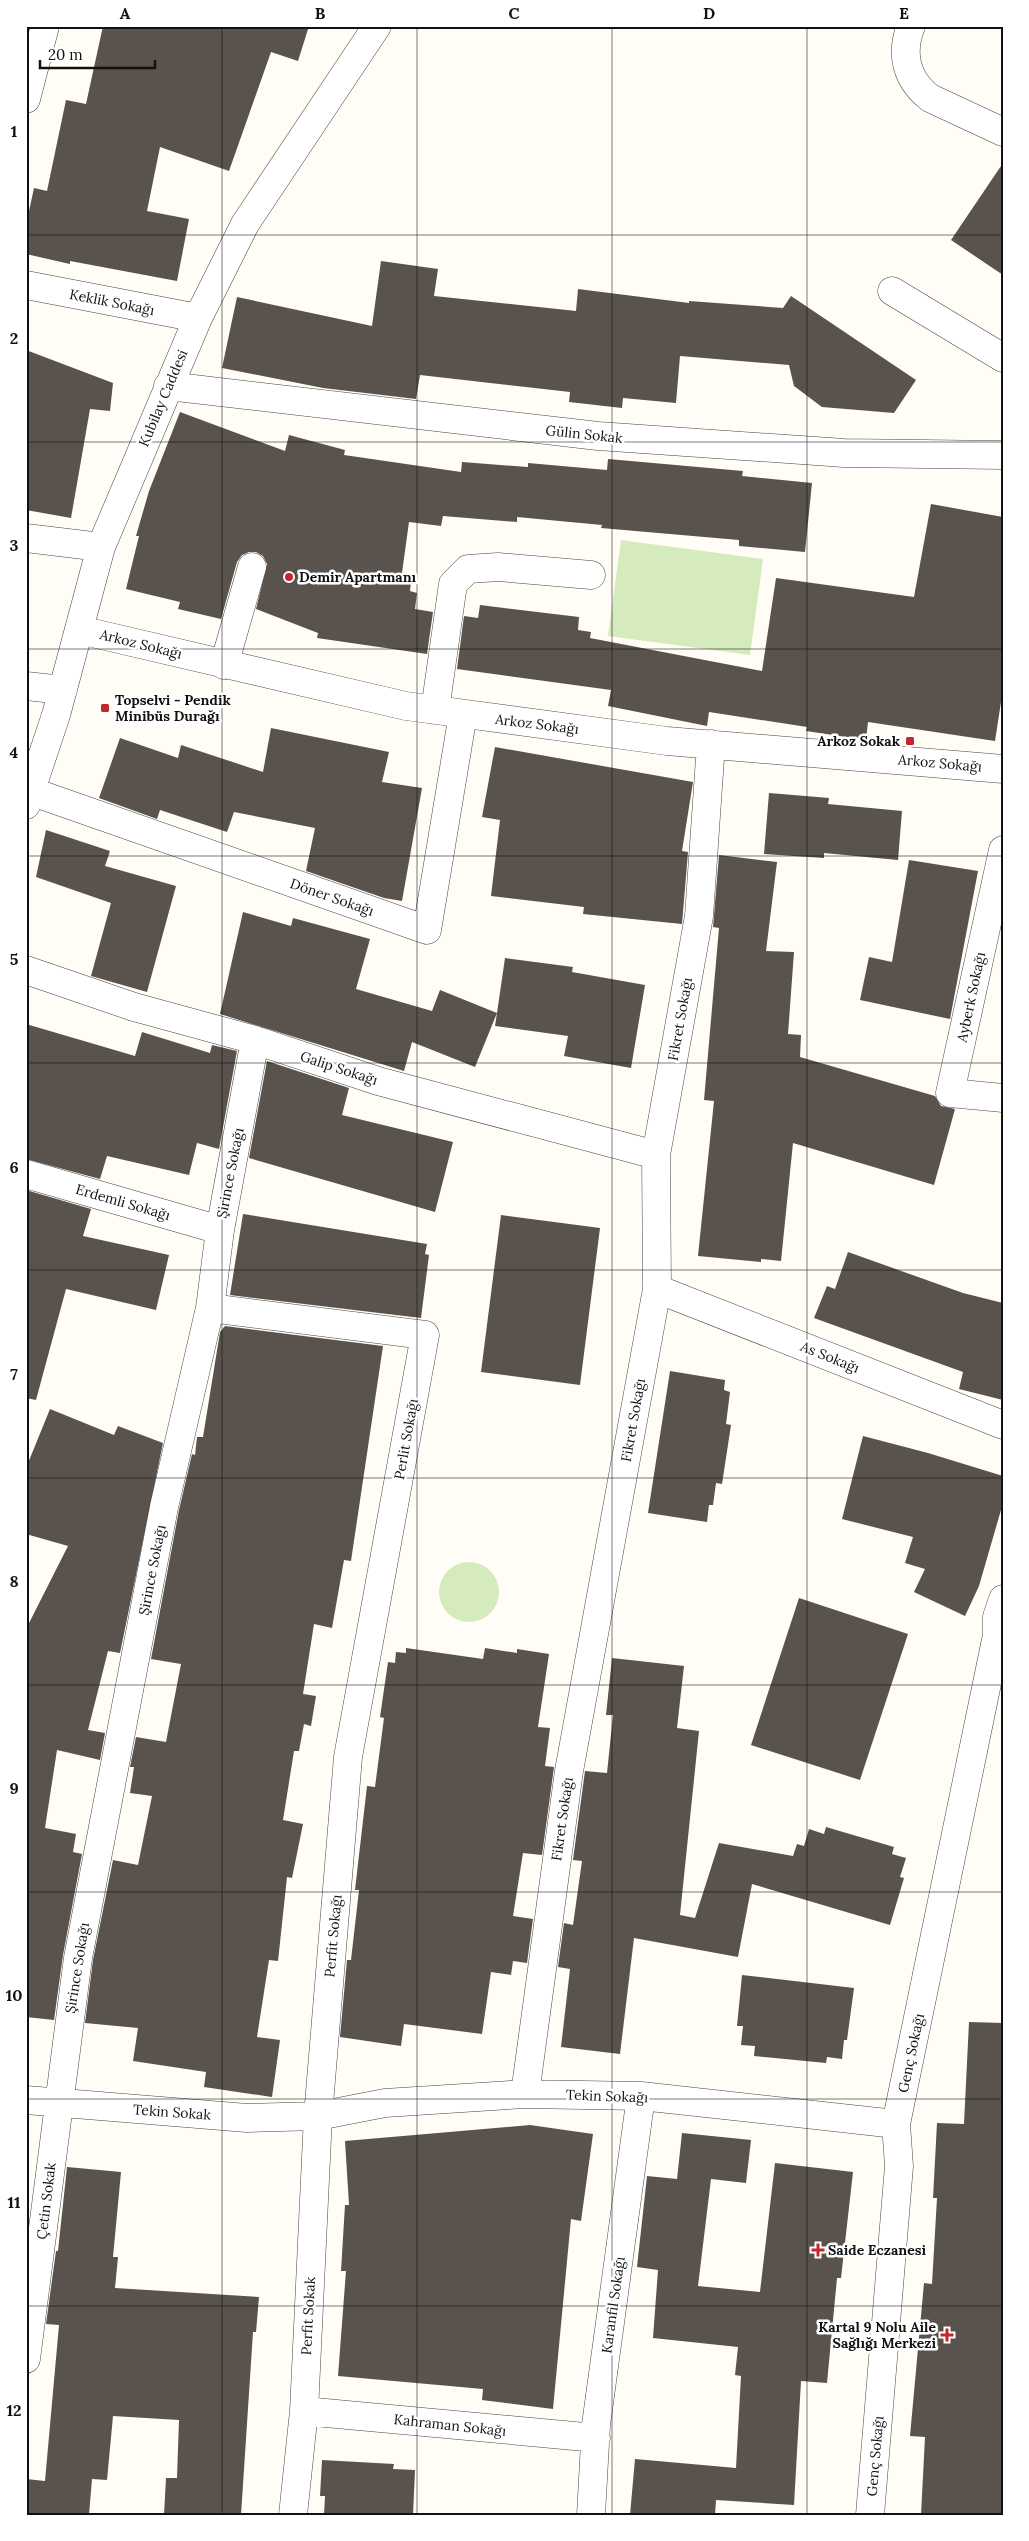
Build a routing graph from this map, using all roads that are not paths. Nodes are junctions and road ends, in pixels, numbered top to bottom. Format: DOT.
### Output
graph roads {
  1 [pos="45,26"];
  2 [pos="377,26"];
  3 [pos="911,26"];
  4 [pos="26,99"];
  5 [pos="1003,132"];
  6 [pos="26,285"];
  7 [pos="892,291"];
  8 [pos="198,318"];
  9 [pos="1003,358"];
  10 [pos="168,386"];
  11 [pos="1003,455"];
  12 [pos="26,538"];
  13 [pos="101,547"];
  14 [pos="252,567"];
  15 [pos="592,575"];
  16 [pos="80,630"];
  17 [pos="224,665"];
  18 [pos="26,686"];
  19 [pos="63,690"];
  20 [pos="435,710"];
  21 [pos="463,714"];
  22 [pos="711,744"];
  23 [pos="1003,769"];
  24 [pos="28,798"];
  25 [pos="1003,850"];
  26 [pos="26,970"];
  27 [pos="255,1040"];
  28 [pos="1003,1098"];
  29 [pos="656,1155"];
  30 [pos="26,1174"];
  31 [pos="220,1230"];
  32 [pos="657,1289"];
  33 [pos="210,1308"];
  34 [pos="1003,1425"];
  35 [pos="1003,1599"];
  36 [pos="1000,1636"];
  37 [pos="348,1756"];
  38 [pos="525,2094"];
  39 [pos="641,2096"];
  40 [pos="26,2100"];
  41 [pos="58,2103"];
  42 [pos="318,2116"];
  43 [pos="896,2124"];
  44 [pos="26,2359"];
  45 [pos="304,2411"];
  46 [pos="596,2438"];
  47 [pos="293,2515"];
  48 [pos="591,2515"];
  49 [pos="870,2515"];
  1 -- 4 [label="street"];
  2 -- 8 [label="street, Kubilay Caddesi"];
  3 -- 5 [label="street"];
  6 -- 8 [label="street, Keklik Sokağı"];
  7 -- 9 [label="street"];
  8 -- 10 [label="street, Kubilay Caddesi"];
  10 -- 11 [label="street, Gülin Sokak"];
  10 -- 13 [label="street, Kubilay Caddesi"];
  12 -- 13 [label="street"];
  13 -- 16 [label="street, Kubilay Caddesi"];
  14 -- 17 [label="street"];
  15 -- 20 [label="street"];
  16 -- 17 [label="street, Arkoz Sokağı"];
  16 -- 19 [label="street, Kubilay Caddesi"];
  17 -- 20 [label="street, Arkoz Sokağı"];
  18 -- 19 [label="street"];
  19 -- 24 [label="street, Kubilay Caddesi"];
  20 -- 21 [label="street, Arkoz Sokağı"];
  21 -- 22 [label="street, Arkoz Sokağı"];
  21 -- 24 [label="street, Döner Sokağı"];
  22 -- 23 [label="street, Arkoz Sokağı"];
  22 -- 29 [label="street, Fikret Sokağı"];
  25 -- 28 [label="street, Ayberk Sokağı"];
  26 -- 27 [label="street, Galip Sokağı"];
  27 -- 29 [label="street, Galip Sokağı"];
  27 -- 31 [label="street, Şirince Sokağı"];
  29 -- 32 [label="street, Fikret Sokağı"];
  30 -- 31 [label="street, Erdemli Sokağı"];
  31 -- 33 [label="street, Şirince Sokağı"];
  32 -- 34 [label="street, As Sokağı"];
  32 -- 38 [label="street, Fikret Sokağı"];
  33 -- 37 [label="street, Perlit Sokağı"];
  33 -- 41 [label="street, Şirince Sokağı"];
  35 -- 36 [label="street, Genç Sokağı"];
  36 -- 43 [label="street, Genç Sokağı"];
  37 -- 42 [label="street, Perfit Sokağı"];
  38 -- 39 [label="street, Tekin Sokağı"];
  38 -- 42 [label="street, Tekin Sokağı"];
  39 -- 43 [label="street, Tekin Sokağı"];
  39 -- 46 [label="street, Karanfil Sokağı"];
  40 -- 41 [label="street, Tekin Sokak"];
  41 -- 42 [label="street, Tekin Sokak"];
  41 -- 44 [label="street, Çetin Sokak"];
  42 -- 45 [label="street, Perfit Sokak"];
  43 -- 49 [label="street, Genç Sokağı"];
  45 -- 46 [label="street, Kahraman Sokağı"];
  45 -- 47 [label="street, Perfit Sokak"];
  46 -- 48 [label="street, Karanfil Sokağı"];
}
